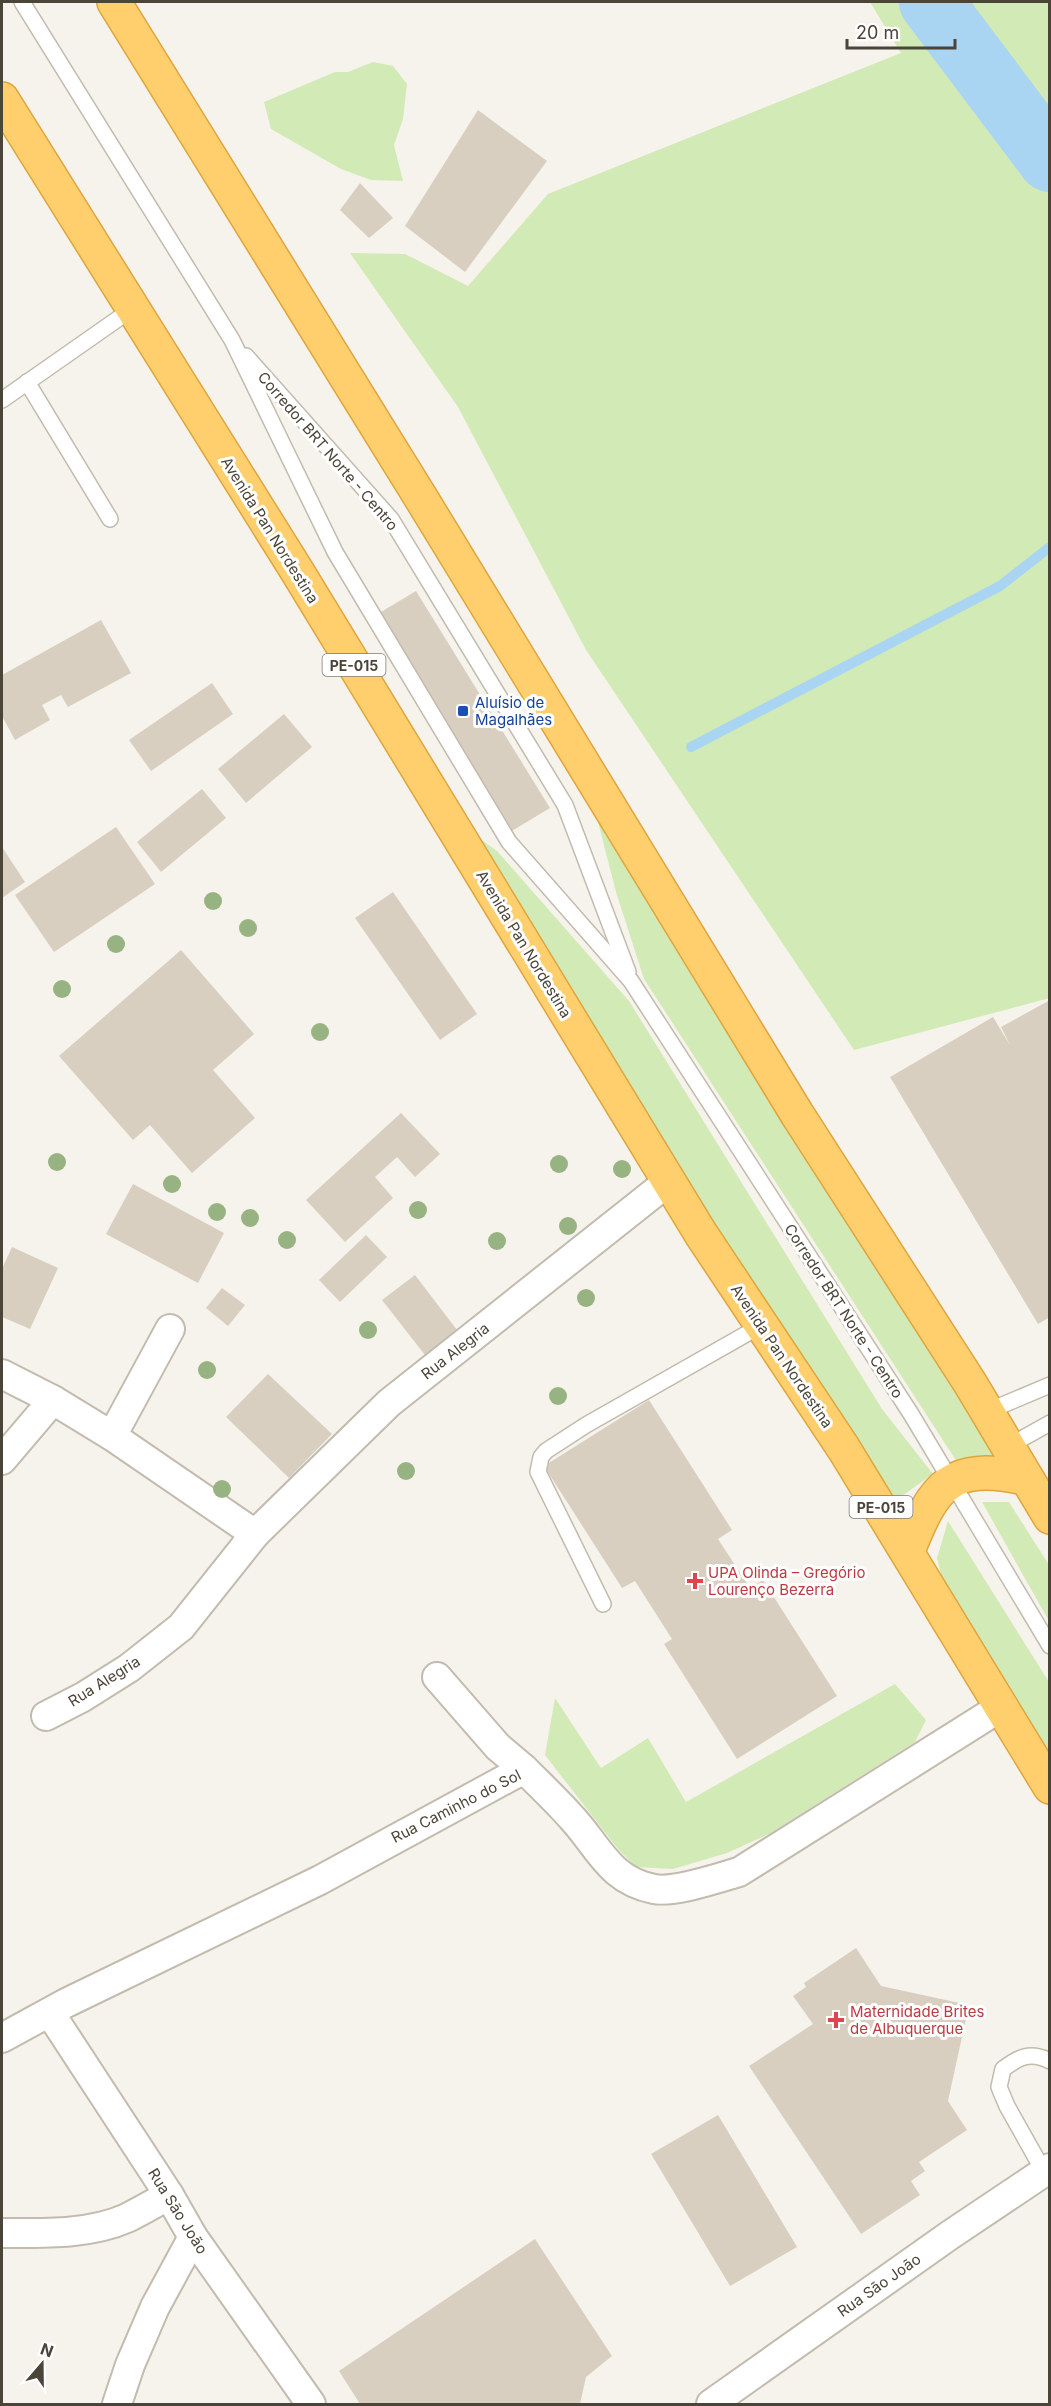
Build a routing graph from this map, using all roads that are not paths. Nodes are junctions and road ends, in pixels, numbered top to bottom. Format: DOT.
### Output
graph roads {
  1 [pos="22,2"];
  2 [pos="114,2"];
  3 [pos="2,99"];
  4 [pos="132,309"];
  5 [pos="232,340"];
  6 [pos="27,382"];
  7 [pos="2,400"];
  8 [pos="110,519"];
  9 [pos="631,981"];
  10 [pos="669,1181"];
  11 [pos="762,1325"];
  12 [pos="170,1329"];
  13 [pos="2,1374"];
  14 [pos="1050,1385"];
  15 [pos="53,1400"];
  16 [pos="986,1412"];
  17 [pos="1050,1423"];
  18 [pos="112,1436"];
  19 [pos="1007,1447"];
  20 [pos="2,1460"];
  21 [pos="1025,1478"];
  22 [pos="952,1480"];
  23 [pos="1050,1518"];
  24 [pos="255,1534"];
  25 [pos="908,1551"];
  26 [pos="603,1604"];
  27 [pos="1050,1646"];
  28 [pos="437,1677"];
  29 [pos="1001,1707"];
  30 [pos="46,1716"];
  31 [pos="524,1769"];
  32 [pos="1050,1787"];
  33 [pos="58,2008"];
  34 [pos="2,2038"];
  35 [pos="1050,2061"];
  36 [pos="1047,2170"];
  37 [pos="169,2195"];
  38 [pos="2,2234"];
  39 [pos="193,2237"];
  40 [pos="117,2404"];
  41 [pos="311,2404"];
  42 [pos="711,2404"];
  1 -- 5 [label="lane, Corredor BRT Norte - Centro"];
  2 -- 16 [label="highway"];
  3 -- 4 [label="highway, Avenida Pan Nordestina / PE-015"];
  4 -- 6 [label="lane"];
  4 -- 10 [label="highway, Avenida Pan Nordestina / PE-015"];
  5 -- 9 [label="lane, Corredor BRT Norte - Centro"];
  5 -- 9 [label="lane, Corredor BRT Norte - Centro"];
  6 -- 7 [label="lane"];
  6 -- 8 [label="lane"];
  9 -- 22 [label="lane, Corredor BRT Norte - Centro"];
  10 -- 11 [label="highway, Avenida Pan Nordestina / PE-015"];
  10 -- 24 [label="street, Rua Alegria"];
  11 -- 25 [label="highway, Avenida Pan Nordestina / PE-015"];
  11 -- 26 [label="lane"];
  12 -- 18 [label="street"];
  13 -- 15 [label="street"];
  14 -- 16 [label="lane"];
  15 -- 18 [label="street"];
  15 -- 20 [label="street"];
  16 -- 19 [label="highway"];
  17 -- 19 [label="lane"];
  18 -- 24 [label="street"];
  19 -- 21 [label="highway"];
  21 -- 22 [label="highway"];
  21 -- 23 [label="highway"];
  22 -- 25 [label="highway"];
  22 -- 27 [label="lane, Corredor BRT Norte - Centro"];
  24 -- 30 [label="street, Rua Alegria"];
  25 -- 29 [label="highway, Avenida Pan Nordestina / PE-015"];
  28 -- 31 [label="street"];
  29 -- 31 [label="street, Rua Caminho do Sol"];
  29 -- 32 [label="highway, Avenida Pan Nordestina / PE-015"];
  31 -- 33 [label="street, Rua Caminho do Sol"];
  33 -- 34 [label="street, Rua Caminho do Sol"];
  33 -- 37 [label="street, Rua São João"];
  35 -- 36 [label="lane"];
  36 -- 42 [label="street, Rua São João"];
  37 -- 38 [label="street"];
  37 -- 39 [label="street, Rua São João"];
  39 -- 40 [label="street"];
  39 -- 41 [label="street, Rua São João"];
}
